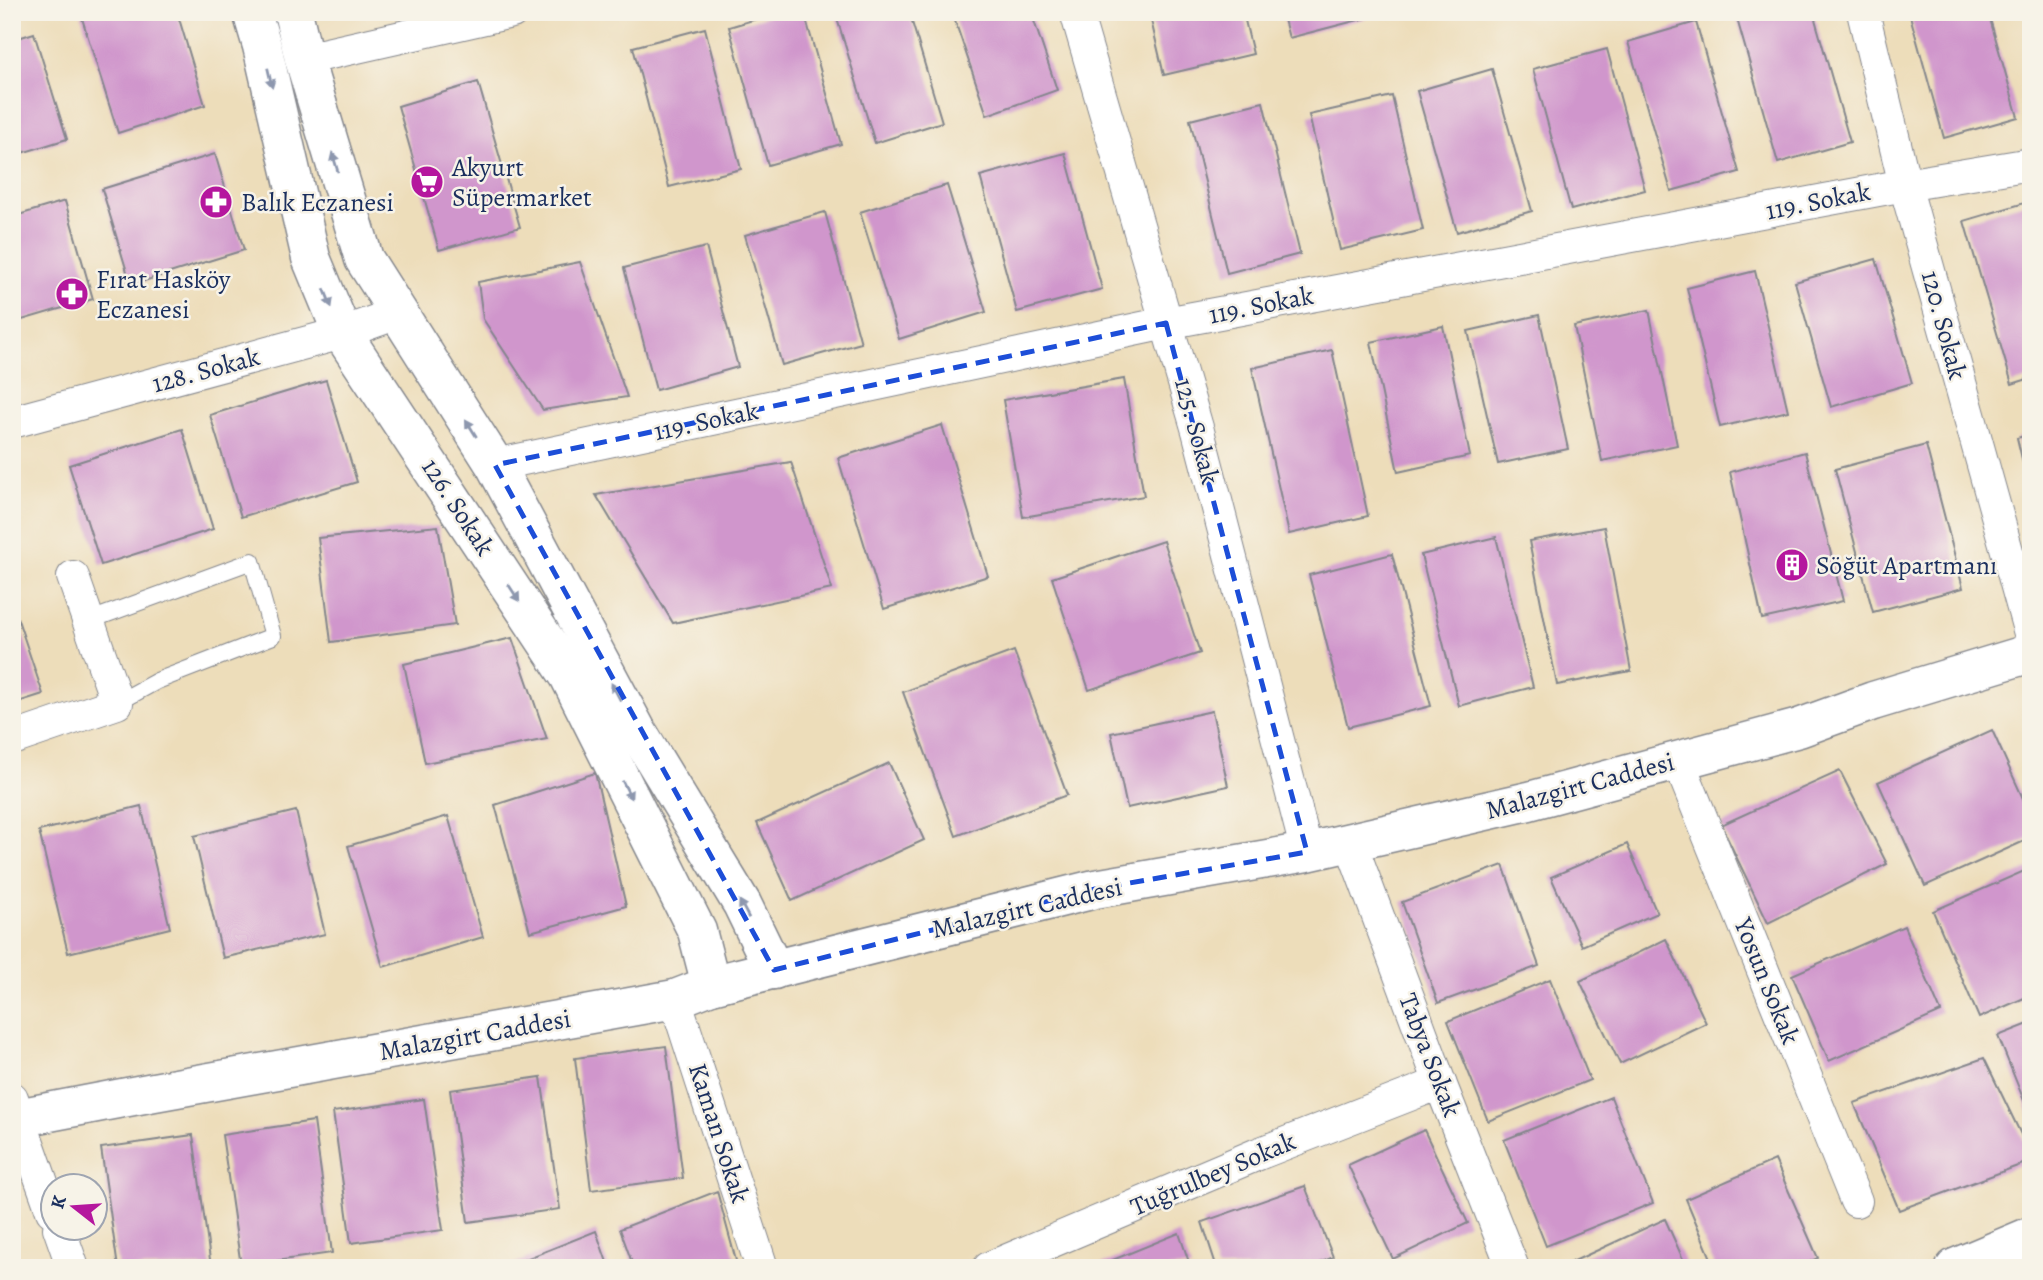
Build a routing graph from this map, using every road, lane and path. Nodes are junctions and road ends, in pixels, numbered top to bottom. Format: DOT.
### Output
graph roads {
  1 [pos="252,12"];
  2 [pos="293,12"];
  3 [pos="512,12"];
  4 [pos="1076,12"];
  5 [pos="1863,12"];
  6 [pos="304,59"];
  7 [pos="2031,164"];
  8 [pos="1906,184"];
  9 [pos="398,313"];
  10 [pos="1166,323"];
  11 [pos="342,333"];
  12 [pos="12,422"];
  13 [pos="495,466"];
  14 [pos="74,578"];
  15 [pos="88,621"];
  16 [pos="2031,637"];
  17 [pos="2031,653"];
  18 [pos="117,703"];
  19 [pos="12,739"];
  20 [pos="1678,760"];
  21 [pos="1350,841"];
  22 [pos="1307,852"];
  23 [pos="774,970"];
  24 [pos="711,985"];
  25 [pos="675,999"];
  26 [pos="1440,1083"];
  27 [pos="14,1112"];
  28 [pos="38,1175"];
  29 [pos="1856,1201"];
  30 [pos="2031,1236"];
  31 [pos="63,1242"];
  32 [pos="73,1268"];
  33 [pos="762,1268"];
  34 [pos="989,1268"];
  35 [pos="1513,1268"];
  36 [pos="1955,1268"];
  1 -- 11 [label="street, 126. Sokak, one-way"];
  2 -- 6 [label="street, 126. Sokak"];
  3 -- 6 [label="street"];
  4 -- 10 [label="street, 125. Sokak"];
  5 -- 8 [label="street, 120. Sokak"];
  9 -- 6 [label="street, 126. Sokak, one-way"];
  7 -- 8 [label="street, 119. Sokak"];
  8 -- 10 [label="street, 119. Sokak"];
  8 -- 16 [label="street, 120. Sokak"];
  9 -- 11 [label="street, 128. Sokak"];
  13 -- 9 [label="street, 126. Sokak, one-way"];
  10 -- 13 [label="street, 119. Sokak"];
  10 -- 22 [label="street, 125. Sokak"];
  11 -- 12 [label="street, 128. Sokak"];
  11 -- 24 [label="street, 126. Sokak, one-way"];
  23 -- 13 [label="street, 126. Sokak, one-way"];
  14 -- 15 [label="street"];
  15 -- 18 [label="street"];
  15 -- 18 [label="lane"];
  17 -- 20 [label="street, Malazgirt Caddesi"];
  18 -- 19 [label="street"];
  20 -- 21 [label="street, Malazgirt Caddesi"];
  20 -- 29 [label="street, Yosun Sokak"];
  21 -- 22 [label="street, Malazgirt Caddesi"];
  21 -- 26 [label="street, Tabya Sokak"];
  22 -- 23 [label="street, Malazgirt Caddesi"];
  23 -- 24 [label="street, Malazgirt Caddesi"];
  24 -- 25 [label="street, Malazgirt Caddesi"];
  25 -- 27 [label="street, Malazgirt Caddesi"];
  25 -- 33 [label="street, Kaman Sokak"];
  26 -- 34 [label="street, Tuğrulbey Sokak"];
  26 -- 35 [label="street, Tabya Sokak"];
  27 -- 28 [label="street"];
  30 -- 36 [label="street"];
  31 -- 32 [label="street"];
}
